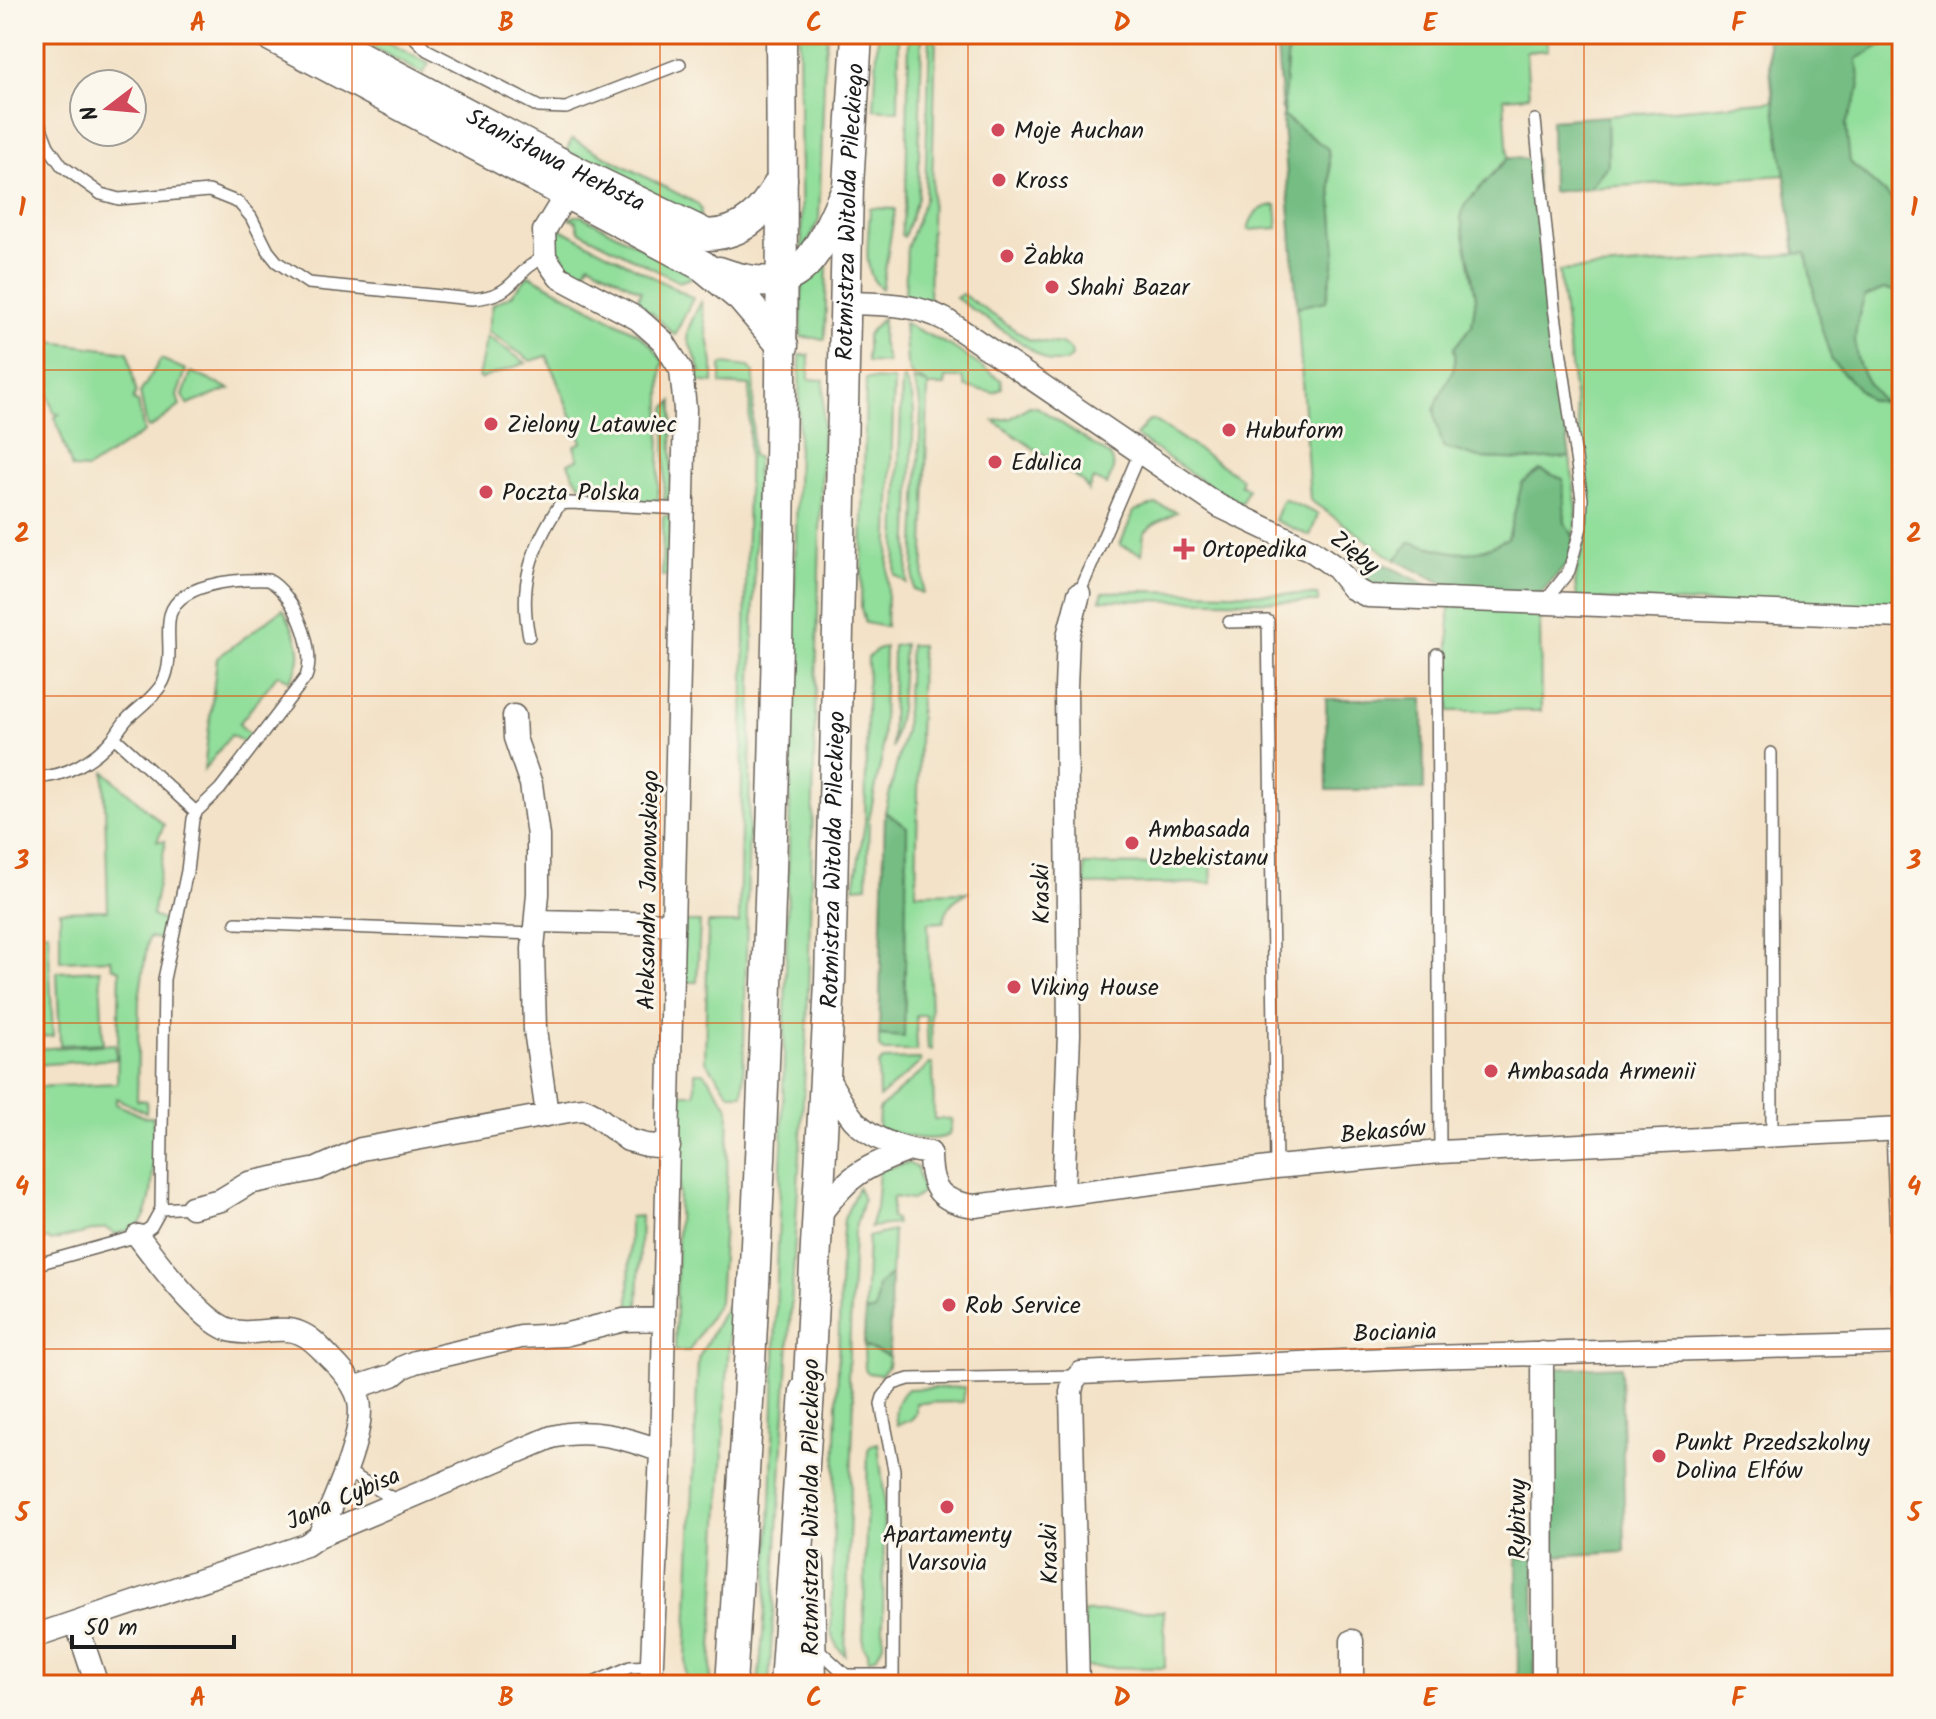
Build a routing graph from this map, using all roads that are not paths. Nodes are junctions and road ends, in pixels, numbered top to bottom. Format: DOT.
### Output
graph roads {
  1 [pos="267,34"];
  2 [pos="411,34"];
  3 [pos="781,34"];
  4 [pos="857,34"];
  5 [pos="331,45"];
  6 [pos="680,64"];
  7 [pos="34,110"];
  8 [pos="1535,120"];
  9 [pos="782,179"];
  10 [pos="573,183"];
  11 [pos="848,186"];
  12 [pos="545,257"];
  13 [pos="703,266"];
  14 [pos="783,279"];
  15 [pos="847,303"];
  16 [pos="783,346"];
  17 [pos="1139,454"];
  18 [pos="682,509"];
  19 [pos="1079,594"];
  20 [pos="1543,605"];
  21 [pos="1902,617"];
  22 [pos="1229,622"];
  23 [pos="529,636"];
  24 [pos="1437,654"];
  25 [pos="514,716"];
  26 [pos="114,737"];
  27 [pos="1771,753"];
  28 [pos="34,777"];
  29 [pos="196,812"];
  30 [pos="236,923"];
  31 [pos="673,924"];
  32 [pos="536,928"];
  33 [pos="826,1076"];
  34 [pos="547,1114"];
  35 [pos="1897,1129"];
  36 [pos="1772,1134"];
  37 [pos="669,1147"];
  38 [pos="907,1151"];
  39 [pos="1440,1152"];
  40 [pos="1276,1167"];
  41 [pos="1063,1194"];
  42 [pos="192,1207"];
  43 [pos="161,1209"];
  44 [pos="818,1217"];
  45 [pos="138,1236"];
  46 [pos="34,1265"];
  47 [pos="1898,1293"];
  48 [pos="664,1319"];
  49 [pos="1902,1343"];
  50 [pos="1542,1353"];
  51 [pos="1076,1376"];
  52 [pos="354,1388"];
  53 [pos="807,1391"];
  54 [pos="661,1451"];
  55 [pos="345,1470"];
  56 [pos="397,1502"];
  57 [pos="319,1536"];
  58 [pos="76,1622"];
  59 [pos="40,1634"];
  60 [pos="810,1639"];
  61 [pos="1352,1641"];
  62 [pos="651,1675"];
  63 [pos="846,1675"];
  64 [pos="893,1680"];
  65 [pos="97,1685"];
  66 [pos="589,1685"];
  67 [pos="731,1685"];
  68 [pos="787,1685"];
  69 [pos="811,1685"];
  70 [pos="833,1685"];
  71 [pos="1078,1685"];
  72 [pos="1352,1685"];
  73 [pos="1543,1685"];
  1 -- 5 [label="main road, Stanisława Herbsta"];
  2 -- 6 [label="lane"];
  3 -- 9 [label="main road"];
  4 -- 11 [label="main road, Rotmistrza Witolda Pileckiego"];
  5 -- 10 [label="main road, Stanisława Herbsta"];
  7 -- 12 [label="lane"];
  8 -- 20 [label="lane"];
  9 -- 10 [label="main road, Stanisława Herbsta"];
  9 -- 14 [label="main road"];
  10 -- 12 [label="street"];
  10 -- 13 [label="main road, Stanisława Herbsta"];
  11 -- 14 [label="main road"];
  11 -- 15 [label="main road, Rotmistrza Witolda Pileckiego"];
  12 -- 18 [label="street, Aleksandra Janowskiego"];
  13 -- 14 [label="main road, Stanisława Herbsta"];
  13 -- 16 [label="main road, Stanisława Herbsta"];
  14 -- 16 [label="main road"];
  15 -- 17 [label="street, Zięby"];
  15 -- 33 [label="main road, Rotmistrza Witolda Pileckiego"];
  16 -- 67 [label="main road"];
  17 -- 19 [label="lane"];
  17 -- 20 [label="street, Zięby"];
  18 -- 23 [label="lane"];
  18 -- 31 [label="street, Aleksandra Janowskiego"];
  19 -- 41 [label="street, Kraski"];
  20 -- 21 [label="street, Zięby"];
  22 -- 40 [label="lane"];
  24 -- 39 [label="lane"];
  25 -- 32 [label="street"];
  26 -- 28 [label="lane"];
  26 -- 29 [label="lane"];
  26 -- 29 [label="lane"];
  27 -- 36 [label="lane"];
  29 -- 43 [label="lane"];
  30 -- 32 [label="lane"];
  31 -- 32 [label="street"];
  31 -- 37 [label="street, Aleksandra Janowskiego"];
  32 -- 34 [label="street"];
  33 -- 38 [label="street, Bekasów"];
  33 -- 44 [label="main road, Rotmistrza Witolda Pileckiego"];
  34 -- 37 [label="street"];
  34 -- 42 [label="street"];
  35 -- 36 [label="street, Bekasów"];
  35 -- 47 [label="lane"];
  36 -- 39 [label="street, Bekasów"];
  37 -- 48 [label="street, Aleksandra Janowskiego"];
  38 -- 41 [label="street, Bekasów"];
  38 -- 44 [label="street"];
  39 -- 40 [label="street, Bekasów"];
  40 -- 41 [label="street, Bekasów"];
  42 -- 43 [label="lane"];
  43 -- 45 [label="lane"];
  44 -- 53 [label="main road, Rotmistrza Witolda Pileckiego"];
  45 -- 46 [label="lane"];
  45 -- 52 [label="street"];
  48 -- 52 [label="street"];
  48 -- 54 [label="street, Aleksandra Janowskiego"];
  49 -- 50 [label="street, Bociania"];
  50 -- 51 [label="street, Bociania"];
  50 -- 73 [label="street, Rybitwy"];
  51 -- 64 [label="lane, Bociania"];
  51 -- 71 [label="street, Kraski"];
  52 -- 55 [label="street"];
  53 -- 60 [label="main road, Rotmistrza Witolda Pileckiego"];
  53 -- 68 [label="main road"];
  54 -- 56 [label="street, Jana Cybisa"];
  54 -- 62 [label="street, Aleksandra Janowskiego"];
  55 -- 56 [label="lane"];
  55 -- 57 [label="street"];
  56 -- 57 [label="street, Jana Cybisa"];
  57 -- 58 [label="street, Jana Cybisa"];
  58 -- 59 [label="street, Jana Cybisa"];
  58 -- 65 [label="street"];
  60 -- 63 [label="lane"];
  60 -- 69 [label="main road, Rotmistrza Witolda Pileckiego"];
  61 -- 72 [label="street"];
  62 -- 66 [label="lane"];
  63 -- 64 [label="lane"];
  63 -- 70 [label="lane"];
}
